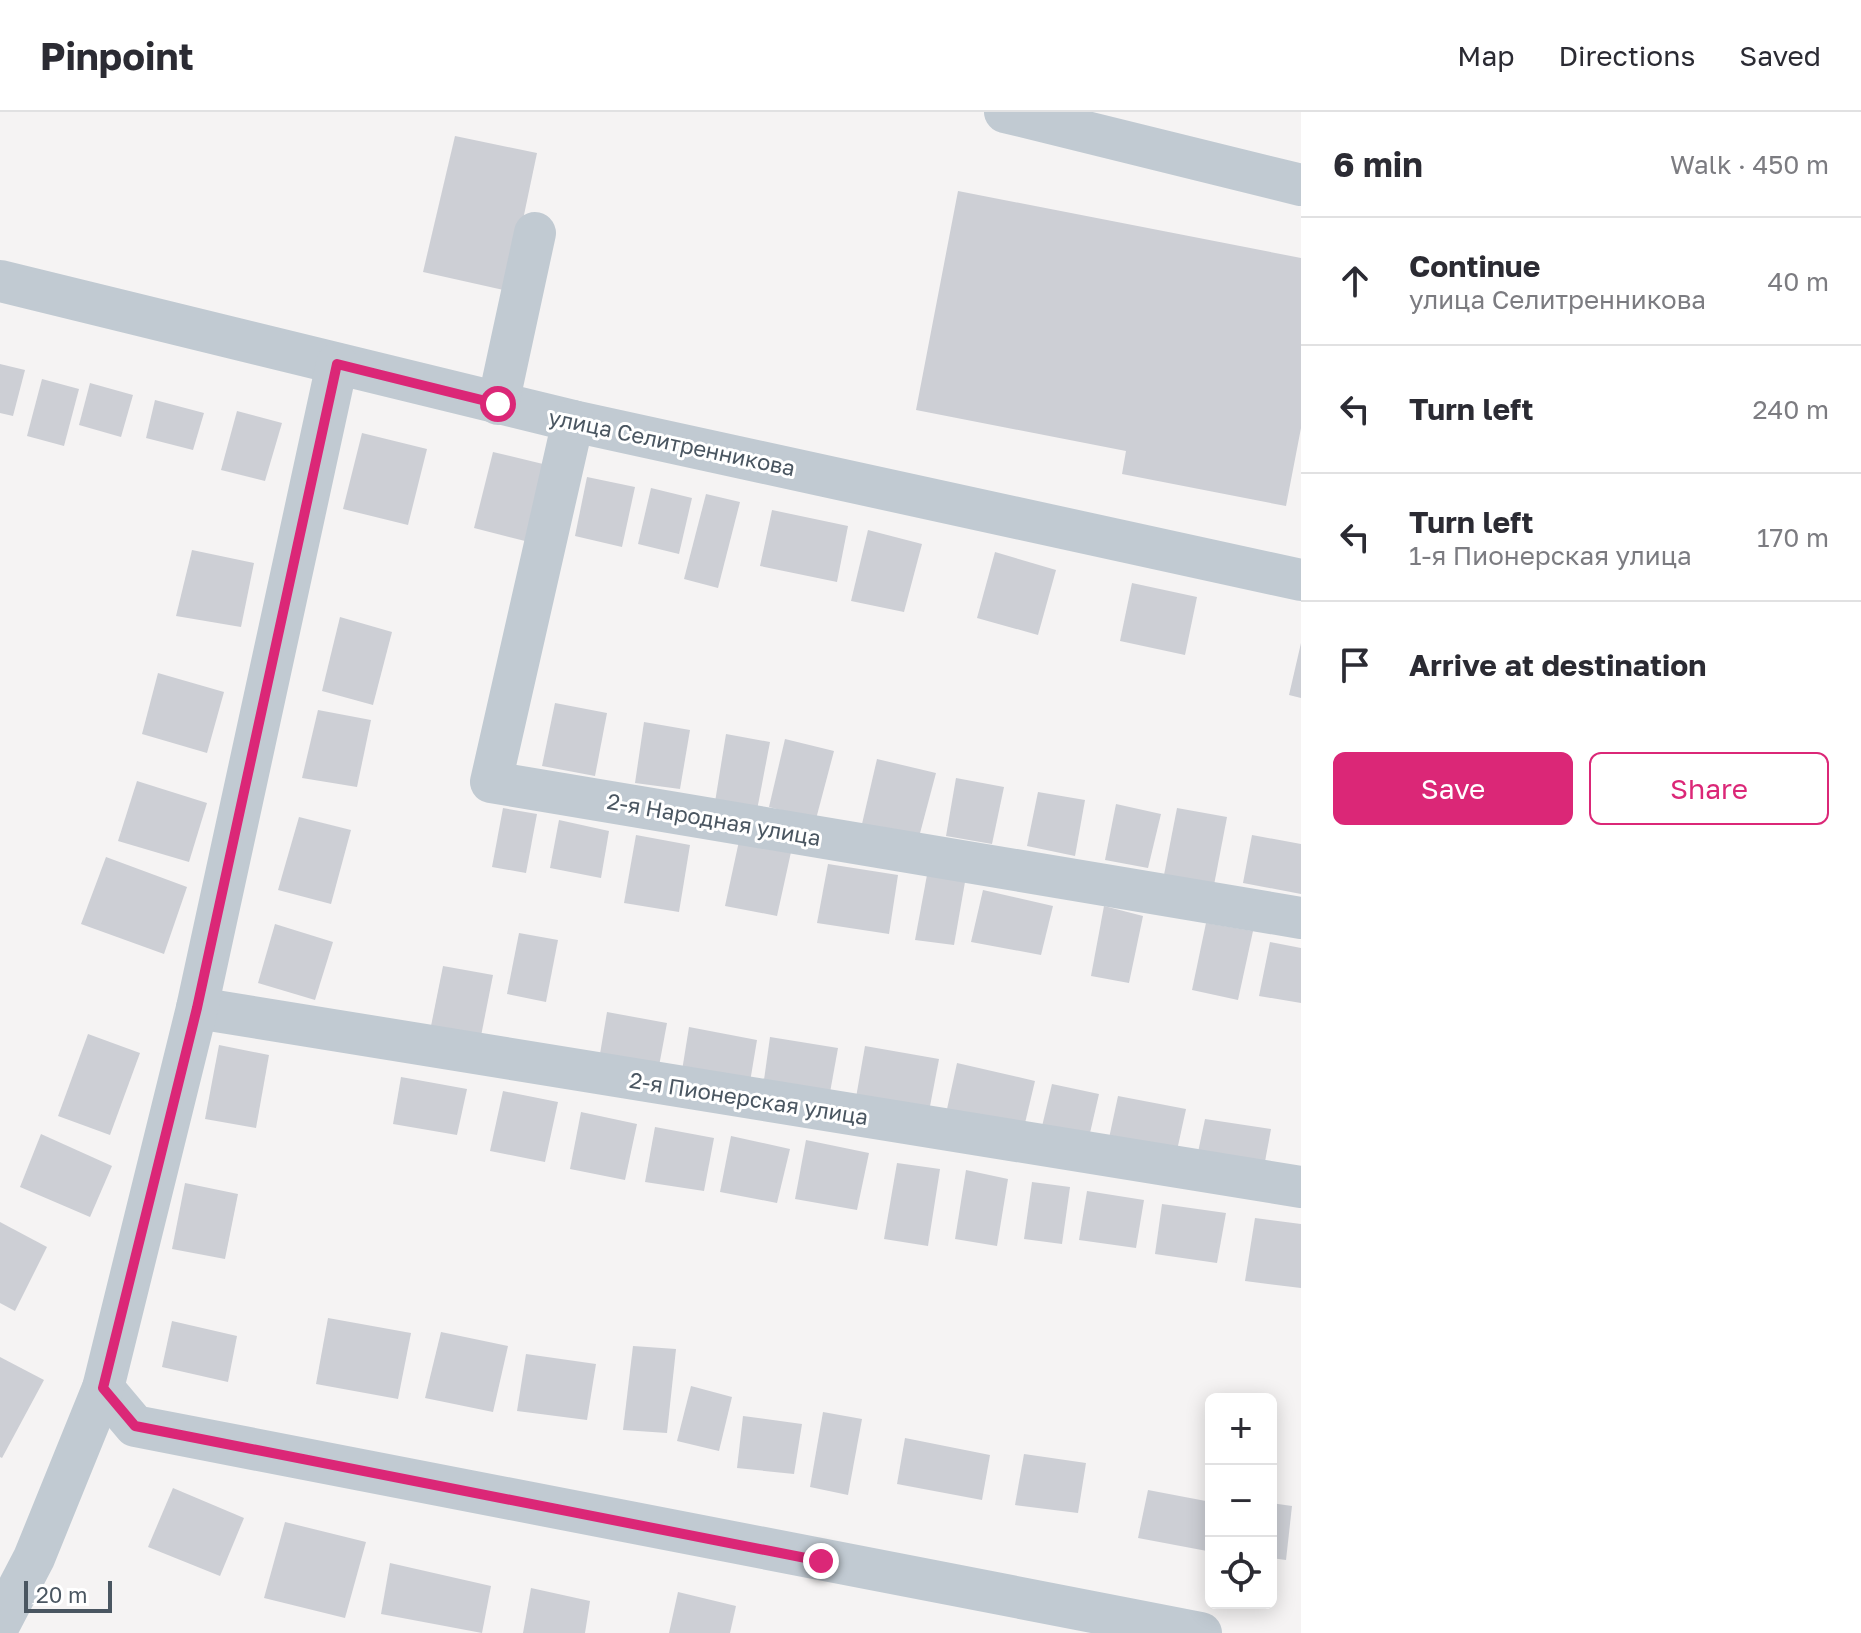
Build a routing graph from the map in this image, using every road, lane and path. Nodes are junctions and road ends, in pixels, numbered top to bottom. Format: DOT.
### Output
graph roads {
  1 [pos="1005,112"];
  2 [pos="1301,185"];
  3 [pos="535,233"];
  4 [pos="0,281"];
  5 [pos="337,364"];
  6 [pos="498,404"];
  7 [pos="573,421"];
  8 [pos="1301,580"];
  9 [pos="1301,918"];
  10 [pos="197,1008"];
  11 [pos="1301,1187"];
  12 [pos="103,1388"];
  13 [pos="0,1623"];
  14 [pos="1201,1633"];
  1 -- 2 [label="street"];
  3 -- 6 [label="street"];
  4 -- 5 [label="street, улица Селитренникова"];
  5 -- 6 [label="street, улица Селитренникова"];
  5 -- 10 [label="street"];
  6 -- 7 [label="street, улица Селитренникова"];
  7 -- 8 [label="street, улица Селитренникова"];
  7 -- 9 [label="street, 2-я Народная улица"];
  10 -- 11 [label="street, 2-я Пионерская улица"];
  10 -- 12 [label="street"];
  12 -- 13 [label="street"];
  12 -- 14 [label="street"];
}
